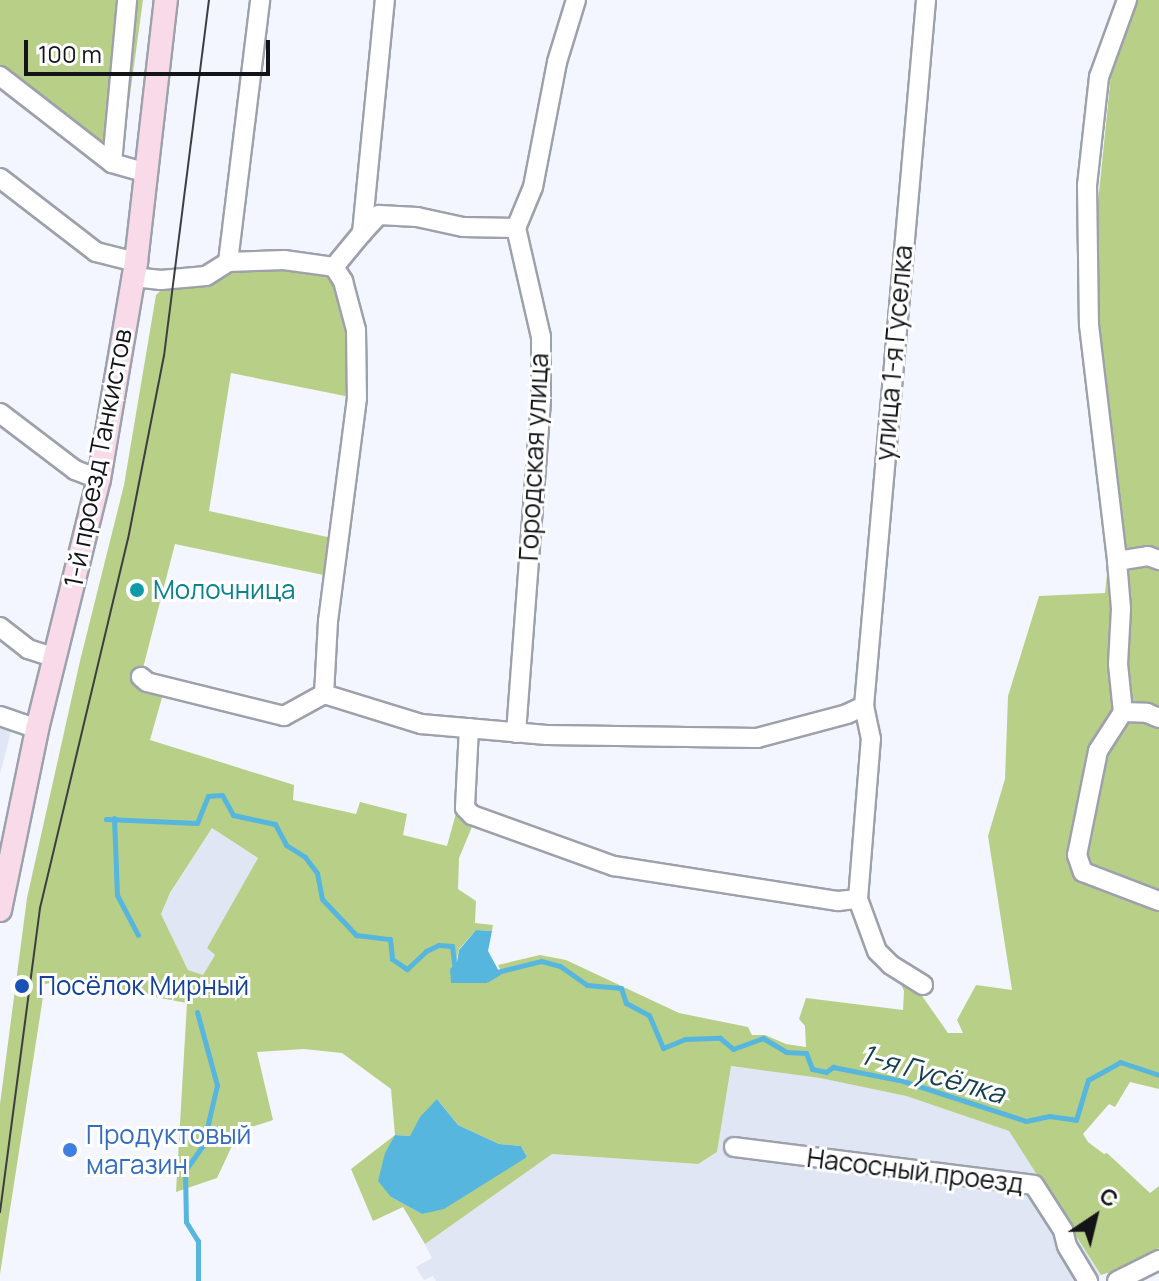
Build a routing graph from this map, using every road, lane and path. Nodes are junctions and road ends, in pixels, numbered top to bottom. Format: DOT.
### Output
graph roads {
  1 [pos="127,0"];
  2 [pos="166,0"];
  3 [pos="260,0"];
  4 [pos="385,0"];
  5 [pos="576,0"];
  6 [pos="926,0"];
  7 [pos="1127,0"];
  8 [pos="0,76"];
  9 [pos="112,163"];
  10 [pos="146,173"];
  11 [pos="0,178"];
  12 [pos="516,228"];
  13 [pos="362,233"];
  14 [pos="228,262"];
  15 [pos="334,267"];
  16 [pos="135,270"];
  17 [pos="0,413"];
  18 [pos="99,479"];
  19 [pos="1159,560"];
  20 [pos="1117,561"];
  21 [pos="0,627"];
  22 [pos="55,658"];
  23 [pos="141,677"];
  24 [pos="324,694"];
  25 [pos="864,706"];
  26 [pos="1123,712"];
  27 [pos="0,716"];
  28 [pos="1159,718"];
  29 [pos="469,728"];
  30 [pos="37,729"];
  31 [pos="516,733"];
  32 [pos="858,899"];
  33 [pos="1159,901"];
  34 [pos="0,910"];
  35 [pos="923,985"];
  36 [pos="734,1147"];
  37 [pos="1159,1260"];
  38 [pos="1122,1280"];
  39 [pos="1088,1281"];
  1 -- 9 [label="street"];
  2 -- 10 [label="main road, 1-й проезд Танкистов"];
  3 -- 14 [label="street"];
  4 -- 13 [label="street"];
  5 -- 12 [label="street"];
  6 -- 25 [label="street, улица 1-я Гуселка"];
  7 -- 20 [label="street"];
  8 -- 9 [label="street"];
  9 -- 10 [label="street"];
  10 -- 16 [label="main road, 1-й проезд Танкистов"];
  11 -- 16 [label="street"];
  12 -- 13 [label="street"];
  12 -- 31 [label="street, Городская улица"];
  13 -- 15 [label="street"];
  14 -- 15 [label="street"];
  14 -- 16 [label="street"];
  15 -- 24 [label="street"];
  16 -- 18 [label="main road, 1-й проезд Танкистов"];
  17 -- 18 [label="street"];
  18 -- 22 [label="main road, 1-й проезд Танкистов"];
  19 -- 20 [label="street"];
  20 -- 26 [label="street"];
  21 -- 22 [label="street"];
  22 -- 30 [label="main road, 1-й проезд Танкистов"];
  23 -- 24 [label="street"];
  24 -- 29 [label="street"];
  25 -- 31 [label="street"];
  25 -- 32 [label="street, улица 1-я Гуселка"];
  26 -- 28 [label="street"];
  26 -- 33 [label="street"];
  27 -- 30 [label="street"];
  29 -- 31 [label="street"];
  29 -- 32 [label="street"];
  30 -- 34 [label="main road, 1-й проезд Танкистов"];
  32 -- 35 [label="street, улица 1-я Гуселка"];
  36 -- 39 [label="street, Насосный проезд"];
  37 -- 38 [label="street"];
}
